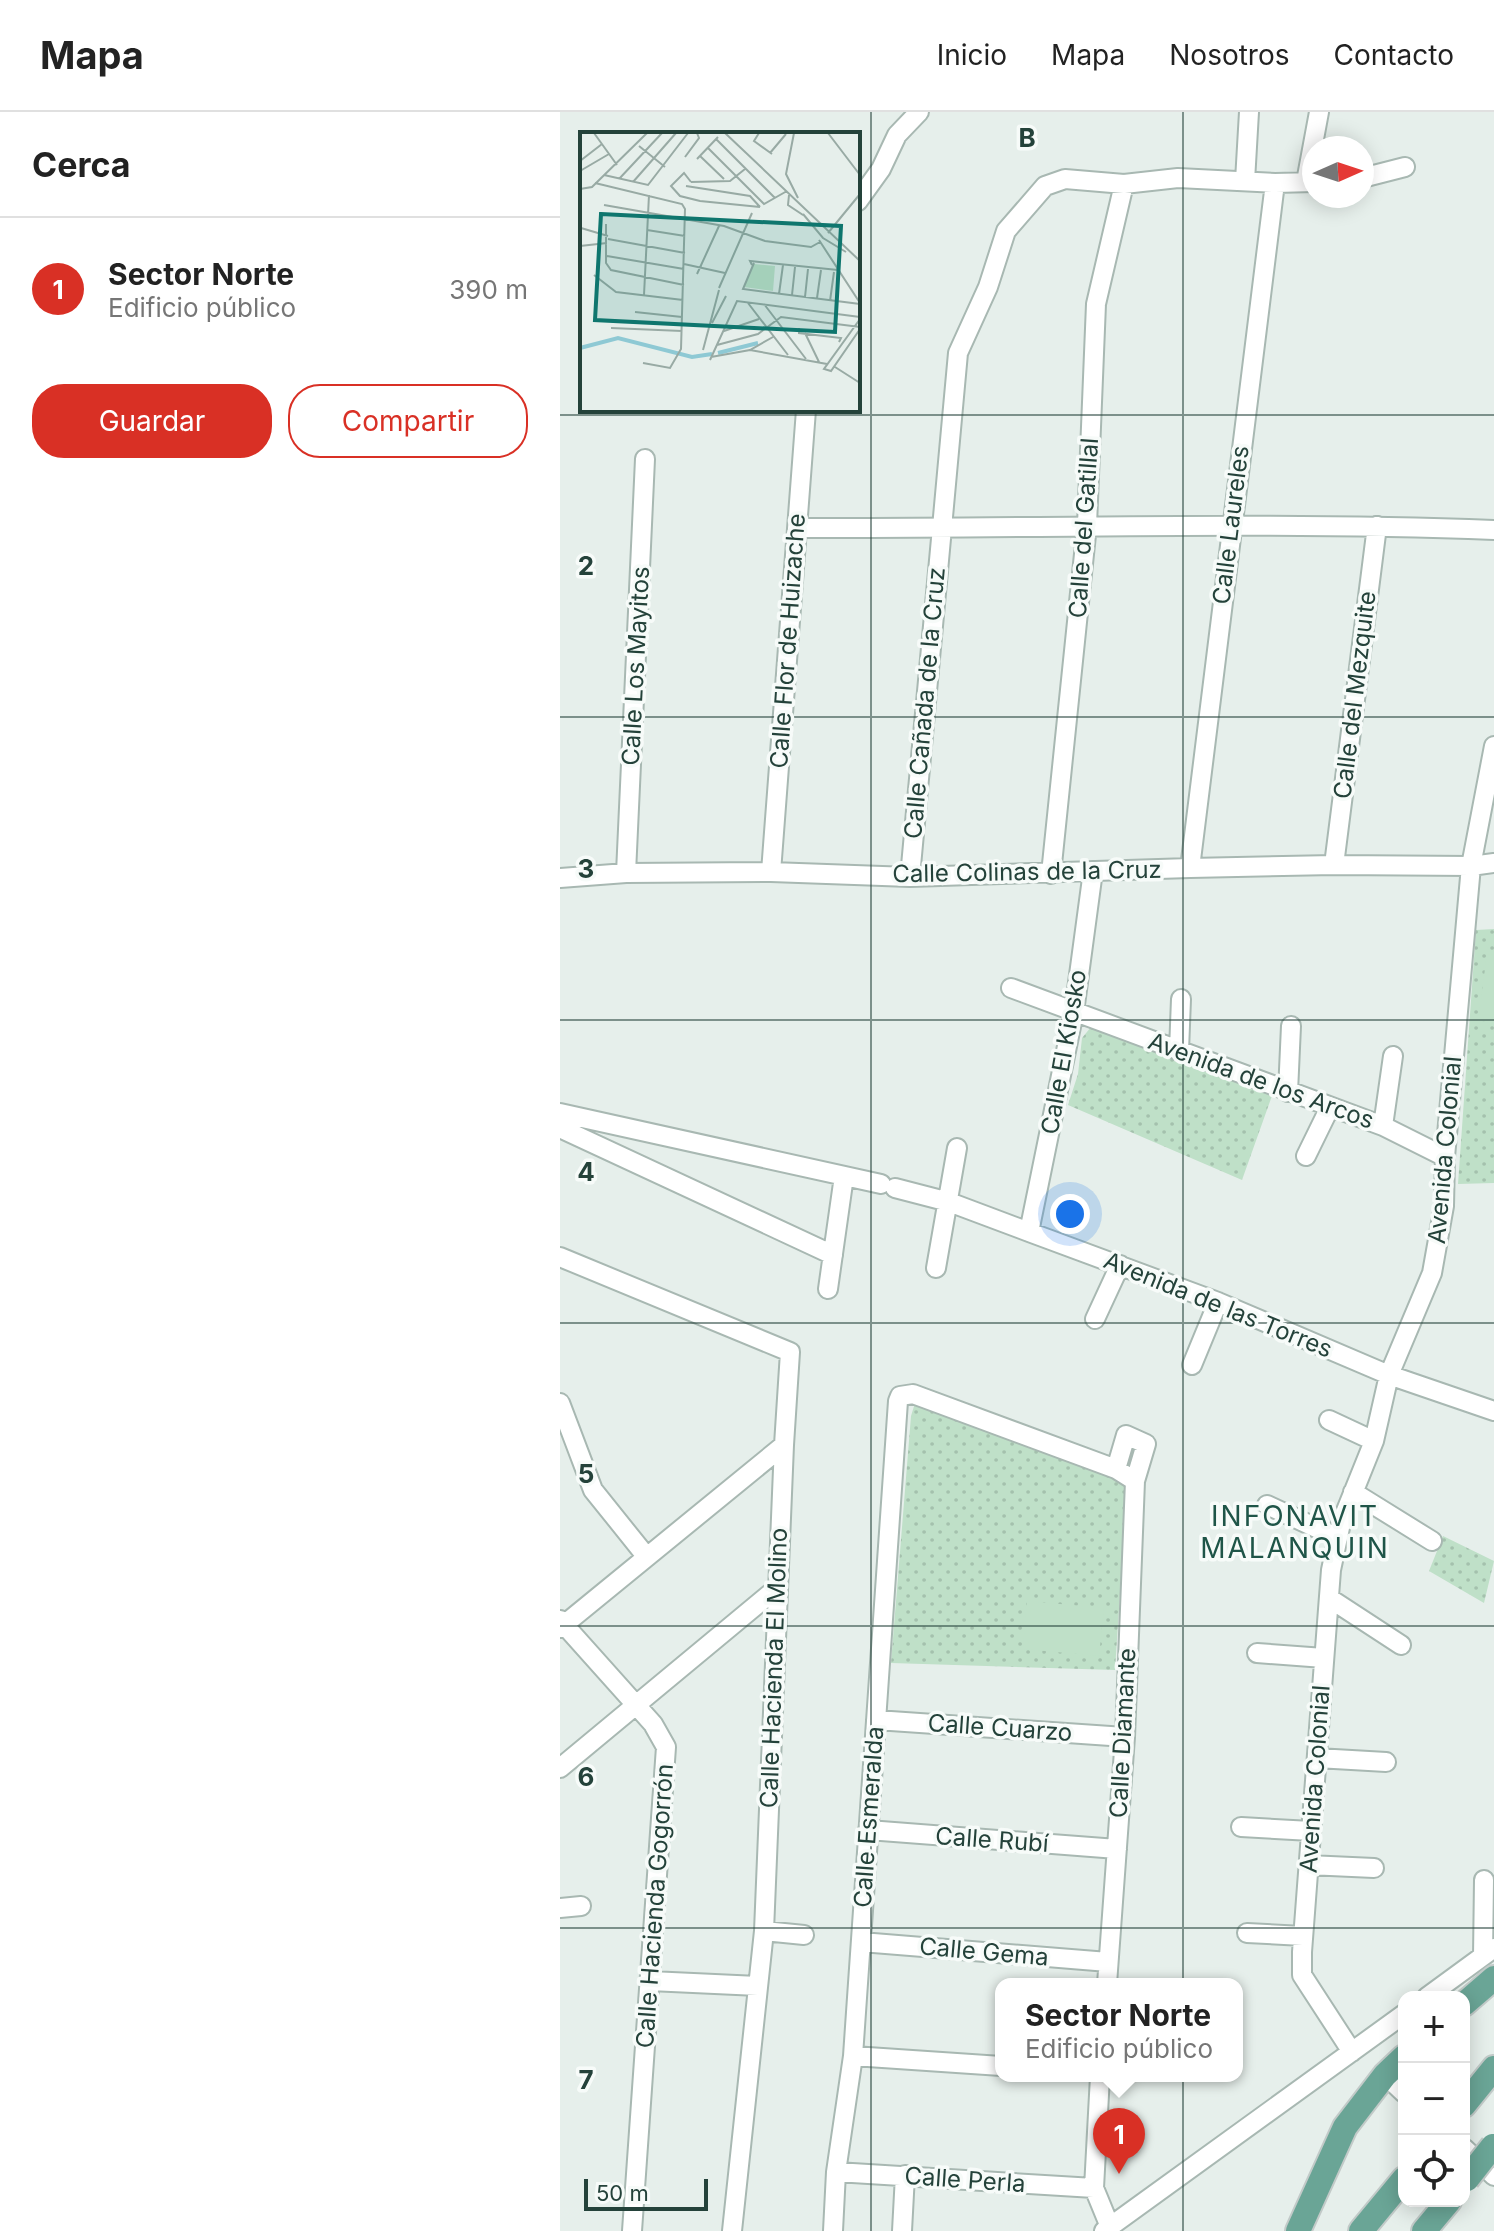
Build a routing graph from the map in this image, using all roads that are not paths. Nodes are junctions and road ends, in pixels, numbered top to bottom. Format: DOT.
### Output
graph roads {
  1 [pos="919,112"];
  2 [pos="1249,112"];
  3 [pos="1319,112"];
  4 [pos="1316,136"];
  5 [pos="1405,167"];
  6 [pos="1374,175"];
  7 [pos="1245,181"];
  8 [pos="1302,182"];
  9 [pos="1275,183"];
  10 [pos="1124,184"];
  11 [pos="860,198"];
  12 [pos="806,412"];
  13 [pos="645,459"];
  14 [pos="1087,525"];
  15 [pos="1231,526"];
  16 [pos="1377,526"];
  17 [pos="798,528"];
  18 [pos="940,529"];
  19 [pos="1494,530"];
  20 [pos="1494,746"];
  21 [pos="1494,863"];
  22 [pos="1334,865"];
  23 [pos="1471,866"];
  24 [pos="1190,868"];
  25 [pos="1093,871"];
  26 [pos="771,872"];
  27 [pos="626,873"];
  28 [pos="1051,874"];
  29 [pos="910,877"];
  30 [pos="560,878"];
  31 [pos="1011,988"];
  32 [pos="1181,999"];
  33 [pos="1074,1012"];
  34 [pos="1291,1026"];
  35 [pos="1179,1051"];
  36 [pos="1393,1056"];
  37 [pos="1288,1092"];
  38 [pos="1330,1107"];
  39 [pos="560,1113"];
  40 [pos="1383,1126"];
  41 [pos="560,1128"];
  42 [pos="957,1148"];
  43 [pos="1306,1156"];
  44 [pos="1445,1157"];
  45 [pos="844,1176"];
  46 [pos="949,1202"];
  47 [pos="1029,1232"];
  48 [pos="833,1255"];
  49 [pos="560,1257"];
  50 [pos="1120,1265"];
  51 [pos="936,1268"];
  52 [pos="828,1289"];
  53 [pos="1218,1302"];
  54 [pos="1095,1319"];
  55 [pos="1192,1365"];
  56 [pos="1389,1375"];
  57 [pos="560,1403"];
  58 [pos="1494,1411"];
  59 [pos="1329,1420"];
  60 [pos="1374,1441"];
  61 [pos="784,1445"];
  62 [pos="1116,1469"];
  63 [pos="1135,1481"];
  64 [pos="1353,1492"];
  65 [pos="1267,1505"];
  66 [pos="1338,1538"];
  67 [pos="1432,1541"];
  68 [pos="646,1556"];
  69 [pos="777,1588"];
  70 [pos="1329,1598"];
  71 [pos="561,1624"];
  72 [pos="1401,1645"];
  73 [pos="1257,1653"];
  74 [pos="1324,1658"];
  75 [pos="634,1705"];
  76 [pos="876,1720"];
  77 [pos="1125,1737"];
  78 [pos="1317,1758"];
  79 [pos="1386,1762"];
  80 [pos="560,1768"];
  81 [pos="1241,1827"];
  82 [pos="868,1830"];
  83 [pos="1311,1831"];
  84 [pos="1117,1849"];
  85 [pos="1308,1865"];
  86 [pos="1374,1868"];
  87 [pos="1484,1880"];
  88 [pos="581,1906"];
  89 [pos="560,1908"];
  90 [pos="764,1931"];
  91 [pos="1247,1933"];
  92 [pos="804,1935"];
  93 [pos="1303,1936"];
  94 [pos="861,1942"];
  95 [pos="1490,1961"];
  96 [pos="1108,1962"];
  97 [pos="1107,1978"];
  98 [pos="650,1981"];
  99 [pos="758,1986"];
  100 [pos="1438,1991"];
  101 [pos="1470,1994"];
  102 [pos="1398,2018"];
  103 [pos="1352,2052"];
  104 [pos="853,2056"];
  105 [pos="1398,2063"];
  106 [pos="995,2066"];
  107 [pos="1494,2068"];
  108 [pos="1385,2075"];
  109 [pos="1100,2082"];
  110 [pos="1398,2087"];
  111 [pos="1470,2098"];
  112 [pos="1493,2145"];
  113 [pos="1470,2154"];
  114 [pos="836,2172"];
  115 [pos="905,2175"];
  116 [pos="1470,2176"];
  117 [pos="1494,2176"];
  118 [pos="1398,2186"];
  119 [pos="1094,2188"];
  120 [pos="1444,2207"];
  121 [pos="1107,2229"];
  122 [pos="632,2231"];
  123 [pos="732,2231"];
  124 [pos="833,2231"];
  125 [pos="902,2231"];
  126 [pos="1298,2231"];
  127 [pos="1361,2231"];
  128 [pos="1424,2231"];
  1 -- 11 [label="street"];
  2 -- 7 [label="street"];
  3 -- 4 [label="street"];
  5 -- 6 [label="street"];
  7 -- 9 [label="street"];
  7 -- 10 [label="street"];
  8 -- 9 [label="street"];
  9 -- 15 [label="street, Calle Laureles"];
  10 -- 14 [label="street, Calle del Gatillal"];
  10 -- 18 [label="street, Calle Cañada de la Cruz"];
  12 -- 17 [label="street, Calle Flor de Huizache"];
  13 -- 27 [label="street, Calle Los Mayitos"];
  14 -- 15 [label="street"];
  14 -- 18 [label="street"];
  14 -- 28 [label="street, Calle del Gatillal"];
  15 -- 16 [label="street"];
  15 -- 24 [label="street, Calle Laureles"];
  16 -- 19 [label="street"];
  16 -- 22 [label="street, Calle del Mezquite"];
  17 -- 18 [label="street"];
  17 -- 26 [label="street, Calle Flor de Huizache"];
  18 -- 29 [label="street, Calle Cañada de la Cruz"];
  20 -- 23 [label="street, Avenida Colonial"];
  21 -- 23 [label="street, Calle Colinas de la Cruz"];
  22 -- 23 [label="street, Calle Colinas de la Cruz"];
  22 -- 24 [label="street, Calle Colinas de la Cruz"];
  23 -- 44 [label="street, Avenida Colonial"];
  24 -- 25 [label="street, Calle Colinas de la Cruz"];
  25 -- 28 [label="street, Calle Colinas de la Cruz"];
  25 -- 33 [label="street, Calle El Kiosko"];
  26 -- 27 [label="street, Calle Colinas de la Cruz"];
  26 -- 29 [label="street, Calle Colinas de la Cruz"];
  27 -- 30 [label="street, Calle Colinas de la Cruz"];
  28 -- 29 [label="street, Calle Colinas de la Cruz"];
  31 -- 33 [label="street, Avenida de los Arcos"];
  32 -- 35 [label="street"];
  33 -- 35 [label="street, Avenida de los Arcos"];
  33 -- 47 [label="street, Calle El Kiosko"];
  34 -- 37 [label="street"];
  35 -- 37 [label="street, Avenida de los Arcos"];
  36 -- 40 [label="street"];
  37 -- 38 [label="street, Avenida de los Arcos"];
  38 -- 40 [label="street, Avenida de los Arcos"];
  38 -- 43 [label="street"];
  39 -- 45 [label="street, Avenida de las Torres"];
  40 -- 44 [label="street, Avenida de los Arcos"];
  41 -- 48 [label="street"];
  42 -- 46 [label="street"];
  44 -- 56 [label="street, Avenida Colonial"];
  45 -- 46 [label="street, Avenida de las Torres"];
  45 -- 48 [label="street"];
  46 -- 47 [label="street, Avenida de las Torres"];
  46 -- 51 [label="street"];
  47 -- 50 [label="street, Avenida de las Torres"];
  48 -- 52 [label="street"];
  49 -- 61 [label="street, Calle Hacienda El Molino"];
  50 -- 53 [label="street, Avenida de las Torres"];
  50 -- 54 [label="street"];
  53 -- 55 [label="street"];
  53 -- 56 [label="street, Avenida de las Torres"];
  56 -- 58 [label="street, Avenida de las Torres"];
  56 -- 60 [label="street, Avenida Colonial"];
  57 -- 68 [label="street"];
  59 -- 60 [label="street"];
  60 -- 64 [label="street, Avenida Colonial"];
  61 -- 68 [label="street"];
  61 -- 69 [label="street, Calle Hacienda El Molino"];
  62 -- 63 [label="street"];
  62 -- 63 [label="street, Calle Diamante"];
  62 -- 76 [label="street, Calle Esmeralda"];
  63 -- 77 [label="street, Calle Diamante"];
  64 -- 66 [label="street, Avenida Colonial"];
  64 -- 67 [label="street"];
  65 -- 66 [label="street"];
  66 -- 70 [label="street, Avenida Colonial"];
  68 -- 71 [label="street"];
  69 -- 75 [label="street"];
  69 -- 90 [label="street, Calle Hacienda El Molino"];
  70 -- 72 [label="street"];
  70 -- 74 [label="street, Avenida Colonial"];
  71 -- 75 [label="street, Calle Hacienda Gogorrón"];
  73 -- 74 [label="street"];
  74 -- 78 [label="street, Avenida Colonial"];
  75 -- 80 [label="street"];
  75 -- 98 [label="street, Calle Hacienda Gogorrón"];
  76 -- 77 [label="street, Calle Cuarzo"];
  76 -- 82 [label="street, Calle Esmeralda"];
  77 -- 84 [label="street, Calle Diamante"];
  78 -- 79 [label="street"];
  78 -- 83 [label="street, Avenida Colonial"];
  81 -- 83 [label="street"];
  82 -- 84 [label="street, Calle Rubí"];
  82 -- 94 [label="street, Calle Esmeralda"];
  83 -- 85 [label="street, Avenida Colonial"];
  84 -- 96 [label="street, Calle Diamante"];
  85 -- 86 [label="street"];
  85 -- 93 [label="street, Avenida Colonial"];
  87 -- 95 [label="street"];
  88 -- 89 [label="street"];
  90 -- 92 [label="street"];
  90 -- 99 [label="street, Calle Hacienda El Molino"];
  91 -- 93 [label="street"];
  93 -- 103 [label="street, Avenida Colonial"];
  94 -- 96 [label="street, Calle Gema"];
  94 -- 104 [label="street, Calle Esmeralda"];
  95 -- 100 [label="street"];
  95 -- 101 [label="main road"];
  96 -- 97 [label="street, Calle Diamante"];
  98 -- 99 [label="street"];
  98 -- 122 [label="street, Calle Hacienda Gogorrón"];
  99 -- 123 [label="street, Calle Hacienda El Molino"];
  102 -- 103 [label="street"];
  103 -- 121 [label="street"];
  104 -- 106 [label="street"];
  104 -- 114 [label="street, Calle Esmeralda"];
  105 -- 108 [label="main road"];
  107 -- 111 [label="main road"];
  108 -- 110 [label="street"];
  108 -- 126 [label="main road"];
  109 -- 119 [label="street"];
  112 -- 116 [label="main road, bridge"];
  113 -- 117 [label="street"];
  114 -- 115 [label="street, Calle Perla"];
  114 -- 124 [label="street, Calle Esmeralda"];
  115 -- 119 [label="street, Calle Perla"];
  115 -- 125 [label="street"];
  118 -- 127 [label="main road"];
  119 -- 121 [label="street"];
  120 -- 128 [label="main road"];
}
